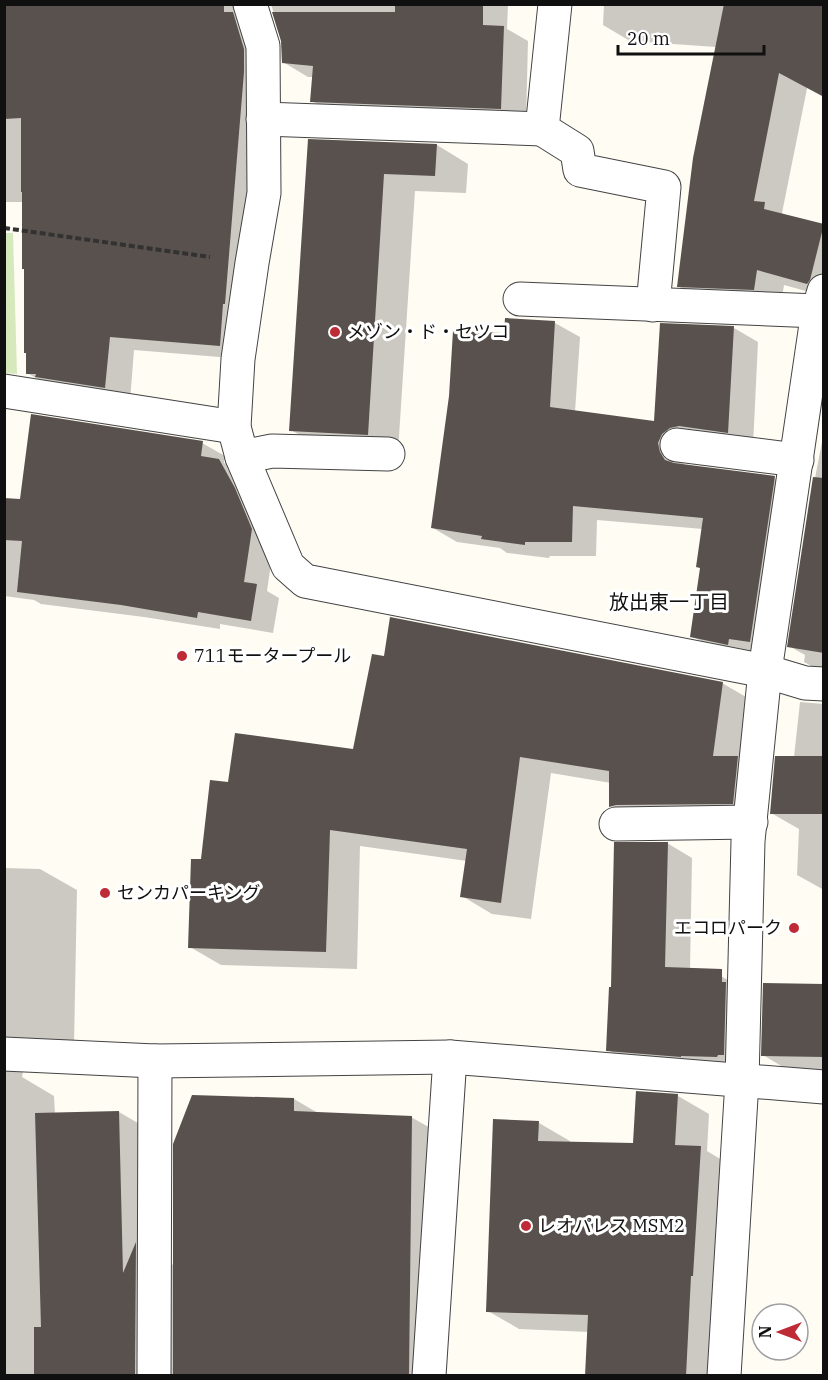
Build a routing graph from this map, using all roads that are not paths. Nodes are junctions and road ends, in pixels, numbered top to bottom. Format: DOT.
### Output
graph roads {
  1 [pos="259,4"];
  2 [pos="555,4"];
  3 [pos="250,5"];
  4 [pos="263,119"];
  5 [pos="543,129"];
  6 [pos="520,299"];
  7 [pos="821,301"];
  8 [pos="653,305"];
  9 [pos="4,392"];
  10 [pos="238,442"];
  11 [pos="677,444"];
  12 [pos="388,454"];
  13 [pos="796,460"];
  14 [pos="765,671"];
  15 [pos="824,684"];
  16 [pos="616,824"];
  17 [pos="749,832"];
  18 [pos="4,1054"];
  19 [pos="450,1057"];
  20 [pos="155,1061"];
  21 [pos="742,1081"];
  22 [pos="824,1087"];
  23 [pos="154,1376"];
  24 [pos="429,1376"];
  25 [pos="724,1376"];
  1 -- 3 [label="street"];
  2 -- 5 [label="street"];
  3 -- 4 [label="street"];
  4 -- 5 [label="street"];
  4 -- 10 [label="street"];
  5 -- 8 [label="street"];
  6 -- 8 [label="street"];
  7 -- 8 [label="street"];
  7 -- 13 [label="street"];
  9 -- 10 [label="street"];
  10 -- 12 [label="street"];
  10 -- 14 [label="street"];
  11 -- 13 [label="street"];
  13 -- 14 [label="street"];
  14 -- 15 [label="street"];
  14 -- 17 [label="street"];
  16 -- 17 [label="street"];
  17 -- 21 [label="street"];
  18 -- 20 [label="street"];
  19 -- 20 [label="street"];
  19 -- 21 [label="street"];
  19 -- 24 [label="street"];
  20 -- 23 [label="street"];
  21 -- 22 [label="street"];
  21 -- 25 [label="street"];
}
